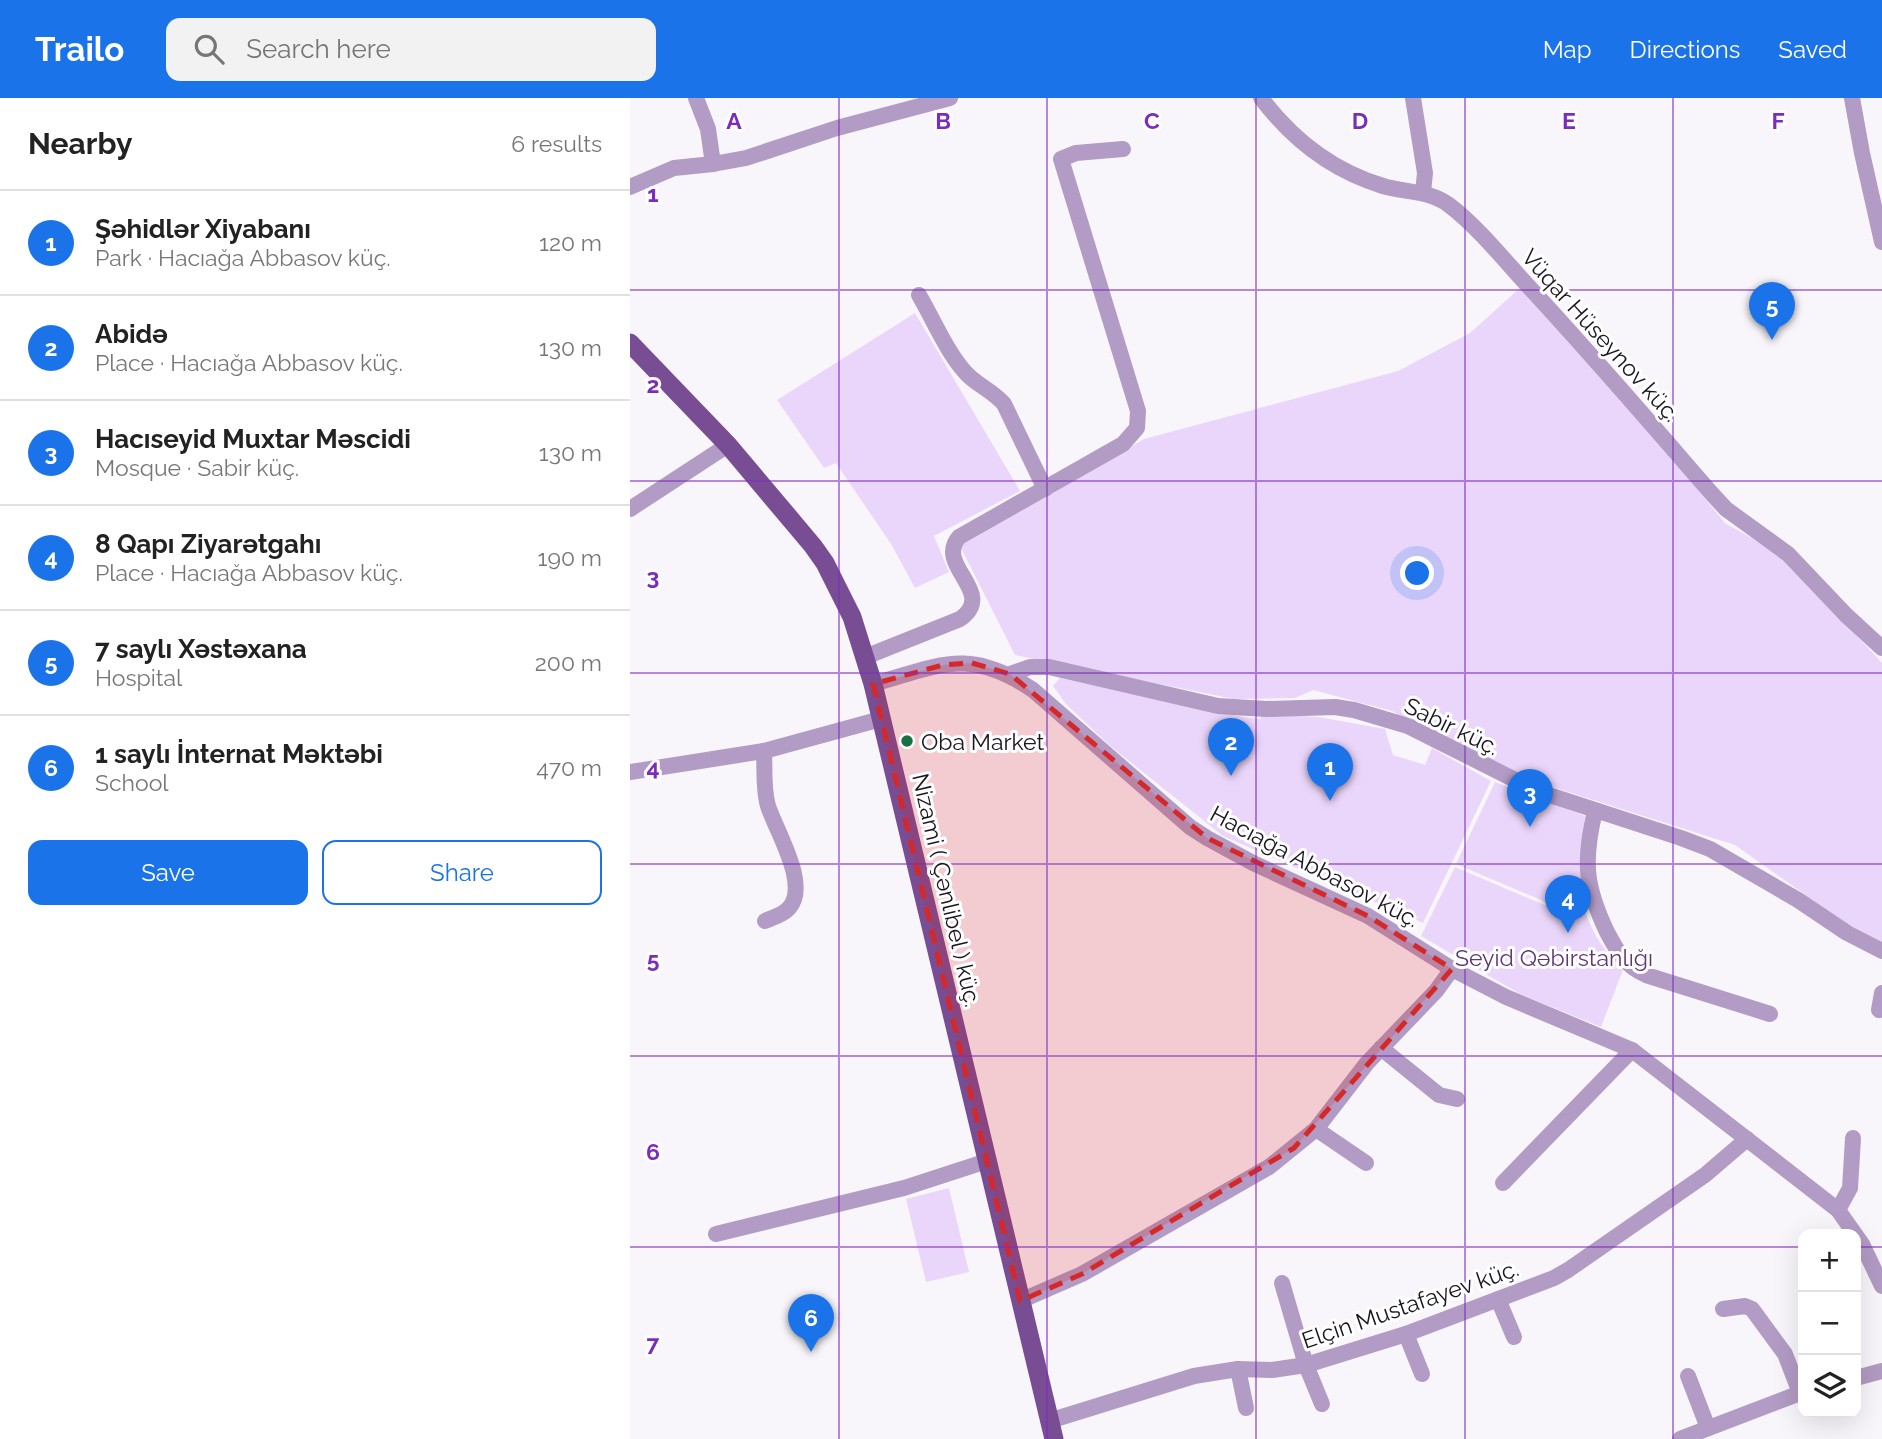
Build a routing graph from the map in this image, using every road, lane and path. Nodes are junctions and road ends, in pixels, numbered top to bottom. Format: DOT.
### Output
graph roads {
  1 [pos="695,98"];
  2 [pos="950,98"];
  3 [pos="1261,98"];
  4 [pos="1413,98"];
  5 [pos="1852,98"];
  6 [pos="1123,149"];
  7 [pos="713,164"];
  8 [pos="630,187"];
  9 [pos="1423,192"];
  10 [pos="1882,242"];
  11 [pos="919,295"];
  12 [pos="630,343"];
  13 [pos="728,445"];
  14 [pos="1045,489"];
  15 [pos="630,509"];
  16 [pos="1882,648"];
  17 [pos="865,657"];
  18 [pos="1010,674"];
  19 [pos="873,684"];
  20 [pos="881,719"];
  21 [pos="764,751"];
  22 [pos="630,772"];
  23 [pos="1595,811"];
  24 [pos="765,921"];
  25 [pos="1882,951"];
  26 [pos="1452,969"];
  27 [pos="1882,993"];
  28 [pos="1879,1010"];
  29 [pos="1770,1014"];
  30 [pos="1381,1048"];
  31 [pos="1632,1050"];
  32 [pos="1457,1099"];
  33 [pos="1316,1129"];
  34 [pos="1747,1139"];
  35 [pos="1853,1139"];
  36 [pos="987,1161"];
  37 [pos="1366,1163"];
  38 [pos="1503,1183"];
  39 [pos="1838,1210"];
  40 [pos="716,1234"];
  41 [pos="1282,1283"];
  42 [pos="1882,1286"];
  43 [pos="1499,1299"];
  44 [pos="1020,1301"];
  45 [pos="1723,1309"];
  46 [pos="1406,1334"];
  47 [pos="1514,1337"];
  48 [pos="1306,1365"];
  49 [pos="1238,1369"];
  50 [pos="1882,1371"];
  51 [pos="1422,1374"];
  52 [pos="1688,1376"];
  53 [pos="1861,1377"];
  54 [pos="1798,1386"];
  55 [pos="1798,1394"];
  56 [pos="1322,1404"];
  57 [pos="1246,1408"];
  58 [pos="1709,1428"];
  59 [pos="1052,1430"];
  60 [pos="1682,1439"];
  1 -- 7 [label="street"];
  2 -- 7 [label="street"];
  3 -- 9 [label="street, Vüqar Hüseynov küç."];
  4 -- 9 [label="street"];
  5 -- 10 [label="street"];
  6 -- 14 [label="street"];
  7 -- 8 [label="street"];
  9 -- 16 [label="street, Vüqar Hüseynov küç."];
  11 -- 14 [label="street"];
  12 -- 13 [label="main road, Nizami ( Çənlibel ) küç."];
  13 -- 15 [label="street"];
  13 -- 17 [label="main road, Nizami ( Çənlibel ) küç."];
  14 -- 17 [label="street"];
  17 -- 19 [label="main road, Nizami ( Çənlibel ) küç."];
  18 -- 19 [label="street, Hacıağa Abbasov küç."];
  18 -- 23 [label="street, Sabir küç."];
  18 -- 26 [label="street, Hacıağa Abbasov küç."];
  19 -- 20 [label="main road, Nizami ( Çənlibel ) küç."];
  20 -- 21 [label="street"];
  20 -- 36 [label="main road, Nizami ( Çənlibel ) küç."];
  21 -- 22 [label="street"];
  21 -- 24 [label="street"];
  23 -- 25 [label="street, Sabir küç."];
  23 -- 29 [label="street"];
  26 -- 30 [label="street"];
  26 -- 31 [label="street, Hacıağa Abbasov küç."];
  27 -- 28 [label="street"];
  30 -- 32 [label="street"];
  30 -- 33 [label="street"];
  31 -- 34 [label="street, Hacıağa Abbasov küç."];
  31 -- 38 [label="street"];
  33 -- 37 [label="street"];
  33 -- 44 [label="street"];
  34 -- 39 [label="street, Hacıağa Abbasov küç."];
  34 -- 43 [label="street, Elçin Mustafayev küç."];
  35 -- 39 [label="street"];
  36 -- 40 [label="street"];
  36 -- 44 [label="main road, Nizami ( Çənlibel ) küç."];
  39 -- 42 [label="street, Hacıağa Abbasov küç."];
  41 -- 48 [label="street"];
  43 -- 46 [label="street, Elçin Mustafayev küç."];
  43 -- 47 [label="street"];
  44 -- 59 [label="main road, Nizami ( Çənlibel ) küç."];
  45 -- 54 [label="street"];
  46 -- 48 [label="street, Elçin Mustafayev küç."];
  46 -- 51 [label="street"];
  48 -- 49 [label="street, Elçin Mustafayev küç."];
  48 -- 56 [label="street"];
  49 -- 57 [label="street"];
  49 -- 59 [label="street, Elçin Mustafayev küç."];
  50 -- 53 [label="street"];
  52 -- 58 [label="street"];
  55 -- 58 [label="street"];
  58 -- 60 [label="street"];
}
